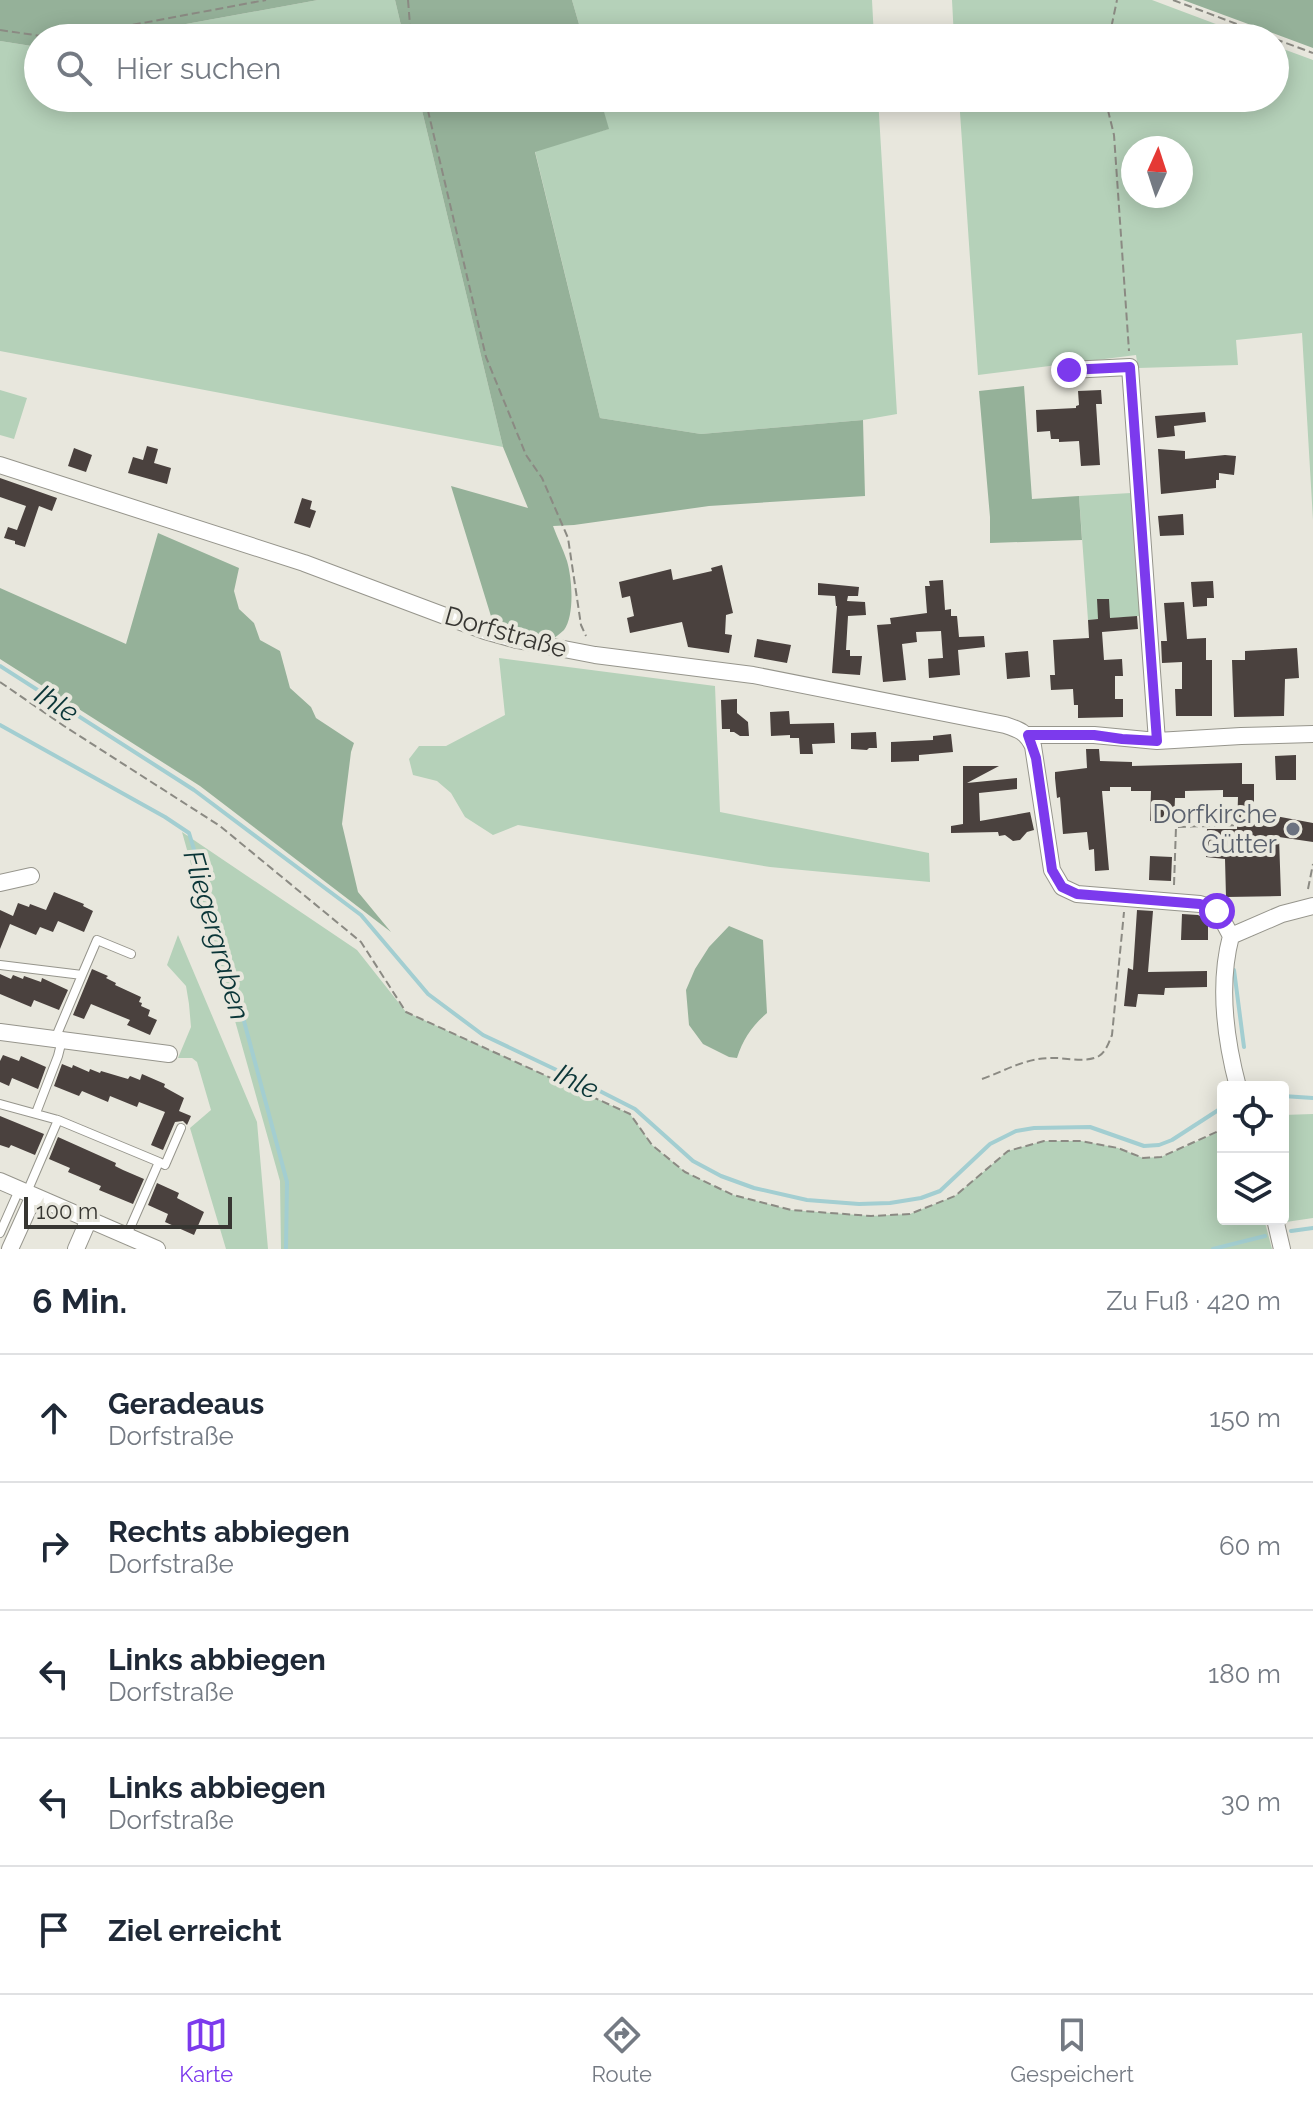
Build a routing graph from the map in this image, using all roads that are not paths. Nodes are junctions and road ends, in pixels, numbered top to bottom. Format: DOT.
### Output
graph roads {
  1 [pos="1069,370"];
  2 [pos="0,465"];
  3 [pos="1313,734"];
  4 [pos="1028,735"];
  5 [pos="1157,741"];
  6 [pos="31,876"];
  7 [pos="0,883"];
  8 [pos="1310,906"];
  9 [pos="1231,936"];
  10 [pos="131,954"];
  11 [pos="0,965"];
  12 [pos="82,975"];
  13 [pos="0,1032"];
  14 [pos="59,1039"];
  15 [pos="169,1054"];
  16 [pos="1237,1081"];
  17 [pos="0,1104"];
  18 [pos="36,1113"];
  19 [pos="58,1120"];
  20 [pos="181,1128"];
  21 [pos="159,1162"];
  22 [pos="0,1181"];
  23 [pos="27,1192"];
  24 [pos="89,1219"];
  25 [pos="1276,1225"];
  26 [pos="0,1233"];
  27 [pos="127,1236"];
  28 [pos="150,1247"];
  29 [pos="10,1249"];
  30 [pos="76,1249"];
  31 [pos="1282,1249"];
  1 -- 5 [label="street"];
  2 -- 4 [label="street, Dorfstraße"];
  3 -- 5 [label="street, Dorfstraße"];
  4 -- 5 [label="street, Dorfstraße"];
  4 -- 9 [label="street"];
  6 -- 7 [label="street"];
  8 -- 9 [label="street"];
  9 -- 16 [label="street"];
  10 -- 12 [label="lane"];
  11 -- 12 [label="lane"];
  12 -- 14 [label="lane"];
  13 -- 14 [label="street"];
  14 -- 15 [label="street"];
  14 -- 18 [label="lane"];
  17 -- 18 [label="lane"];
  18 -- 19 [label="lane"];
  19 -- 21 [label="lane"];
  19 -- 23 [label="lane"];
  20 -- 21 [label="lane"];
  21 -- 27 [label="lane"];
  22 -- 23 [label="street"];
  23 -- 24 [label="street"];
  23 -- 26 [label="lane"];
  23 -- 29 [label="street"];
  24 -- 27 [label="street"];
  24 -- 30 [label="street"];
  25 -- 31 [label="street"];
  27 -- 28 [label="street"];
}
